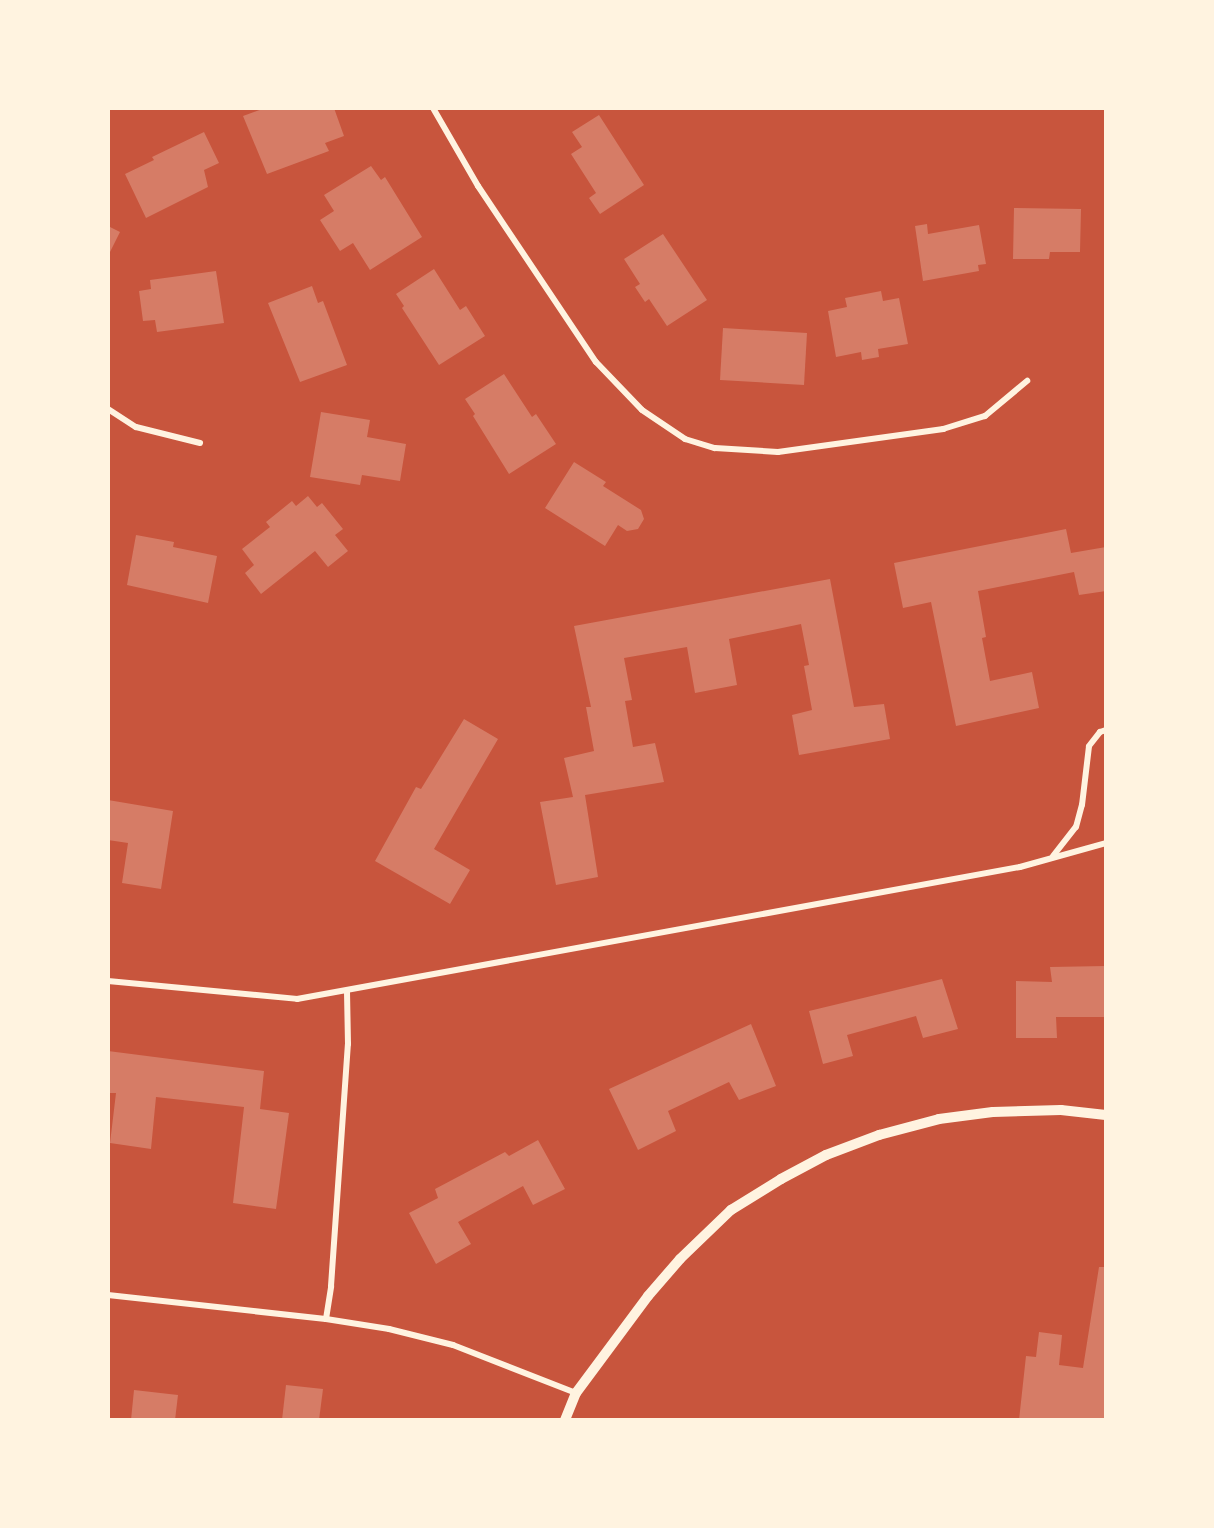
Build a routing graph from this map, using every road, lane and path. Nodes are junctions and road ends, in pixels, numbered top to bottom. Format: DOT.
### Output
graph roads {
  1 [pos="433,108"];
  2 [pos="1027,381"];
  3 [pos="108,409"];
  4 [pos="200,443"];
  5 [pos="1106,730"];
  6 [pos="1106,843"];
  7 [pos="1052,857"];
  8 [pos="108,981"];
  9 [pos="348,991"];
  10 [pos="1106,1115"];
  11 [pos="108,1295"];
  12 [pos="326,1319"];
  13 [pos="576,1393"];
  14 [pos="565,1420"];
  1 -- 2 [label="street"];
  3 -- 4 [label="street"];
  5 -- 7 [label="street"];
  6 -- 7 [label="street"];
  7 -- 9 [label="street"];
  8 -- 9 [label="street"];
  9 -- 12 [label="street"];
  10 -- 13 [label="street"];
  11 -- 12 [label="street"];
  12 -- 13 [label="street"];
  13 -- 14 [label="street"];
}
